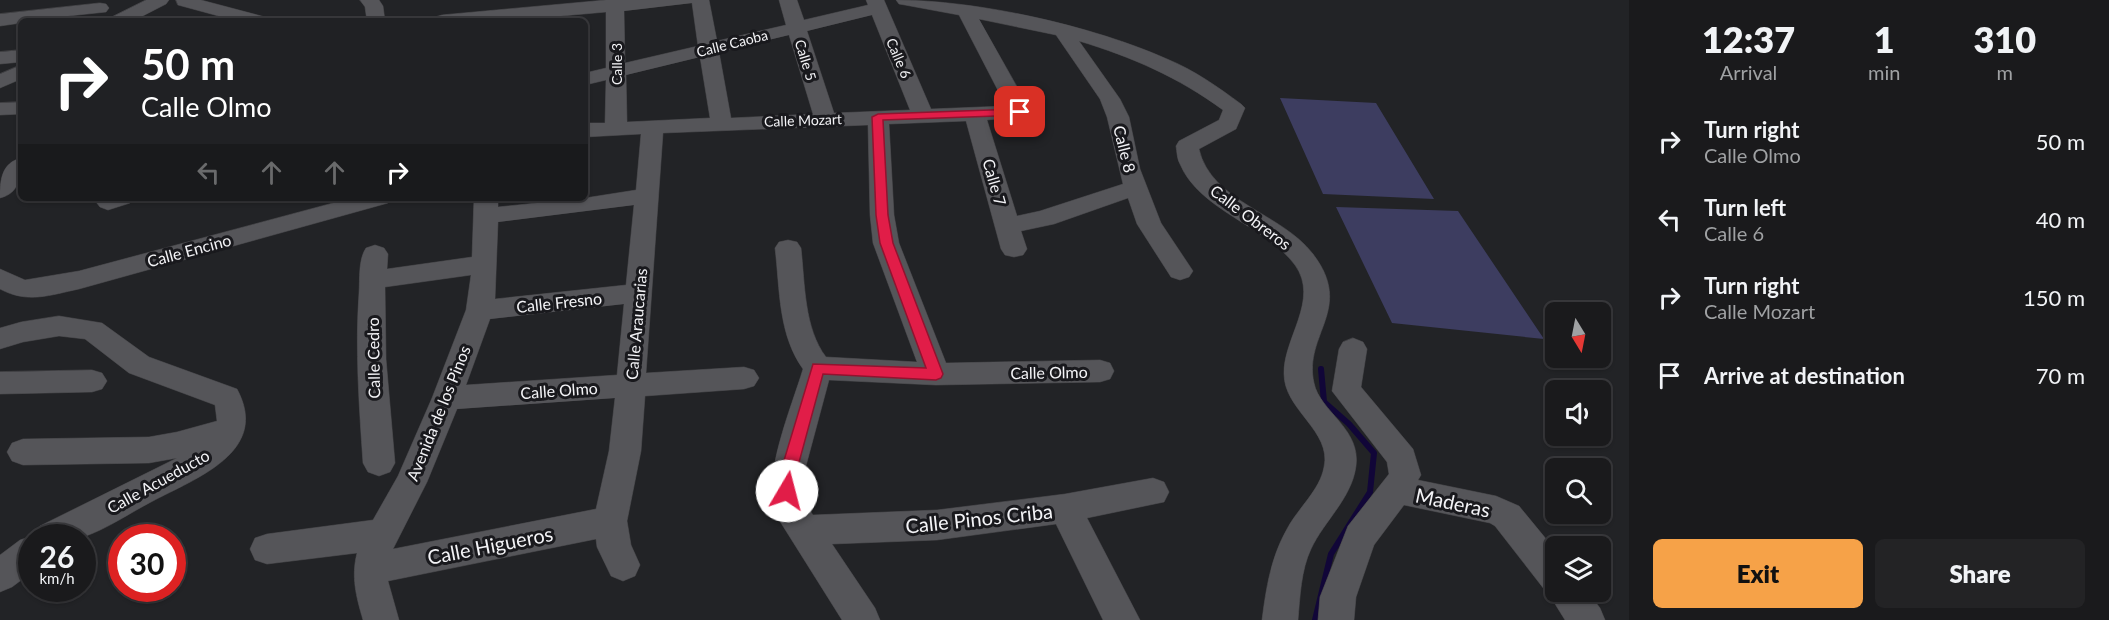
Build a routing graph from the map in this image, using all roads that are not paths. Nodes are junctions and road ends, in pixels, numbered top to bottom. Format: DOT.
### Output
graph roads {
  1 [pos="160,0"];
  2 [pos="369,0"];
  3 [pos="438,0"];
  4 [pos="685,0"];
  5 [pos="700,0"];
  6 [pos="788,0"];
  7 [pos="905,0"];
  8 [pos="185,1"];
  9 [pos="616,3"];
  10 [pos="876,4"];
  11 [pos="68,6"];
  12 [pos="100,8"];
  13 [pos="529,12"];
  14 [pos="966,12"];
  15 [pos="125,18"];
  16 [pos="177,18"];
  17 [pos="247,18"];
  18 [pos="376,18"];
  19 [pos="436,18"];
  20 [pos="478,18"];
  21 [pos="0,20"];
  22 [pos="796,27"];
  23 [pos="1063,31"];
  24 [pos="708,49"];
  25 [pos="18,56"];
  26 [pos="0,58"];
  27 [pos="617,72"];
  28 [pos="18,73"];
  29 [pos="588,78"];
  30 [pos="0,82"];
  31 [pos="18,108"];
  32 [pos="0,109"];
  33 [pos="975,114"];
  34 [pos="923,116"];
  35 [pos="878,117"];
  36 [pos="825,119"];
  37 [pos="721,123"];
  38 [pos="653,126"];
  39 [pos="616,127"];
  40 [pos="588,130"];
  41 [pos="18,165"];
  42 [pos="0,167"];
  43 [pos="18,169"];
  44 [pos="1136,187"];
  45 [pos="0,191"];
  46 [pos="648,195"];
  47 [pos="588,199"];
  48 [pos="372,201"];
  49 [pos="567,201"];
  50 [pos="486,207"];
  51 [pos="1008,226"];
  52 [pos="788,248"];
  53 [pos="1014,249"];
  54 [pos="485,264"];
  55 [pos="1180,271"];
  56 [pos="0,278"];
  57 [pos="639,293"];
  58 [pos="480,310"];
  59 [pos="0,339"];
  60 [pos="1353,349"];
  61 [pos="818,368"];
  62 [pos="1101,371"];
  63 [pos="936,374"];
  64 [pos="744,378"];
  65 [pos="92,381"];
  66 [pos="0,383"];
  67 [pos="630,385"];
  68 [pos="447,398"];
  69 [pos="231,429"];
  70 [pos="23,452"];
  71 [pos="379,463"];
  72 [pos="1397,490"];
  73 [pos="1153,492"];
  74 [pos="1065,508"];
  75 [pos="610,521"];
  76 [pos="77,524"];
  77 [pos="804,530"];
  78 [pos="383,534"];
  79 [pos="267,549"];
  80 [pos="18,562"];
  81 [pos="1545,564"];
  82 [pos="623,565"];
  83 [pos="370,569"];
  84 [pos="0,576"];
  85 [pos="1573,602"];
  86 [pos="381,620"];
  87 [pos="862,620"];
  88 [pos="1122,620"];
  89 [pos="1280,620"];
  90 [pos="1336,620"];
  91 [pos="1587,620"];
  1 -- 15 [label="street"];
  2 -- 18 [label="street"];
  3 -- 19 [label="street"];
  4 -- 9 [label="street"];
  5 -- 24 [label="street"];
  6 -- 22 [label="street, Calle 5"];
  7 -- 14 [label="street"];
  8 -- 16 [label="street"];
  8 -- 17 [label="street"];
  9 -- 13 [label="street"];
  9 -- 27 [label="street, Calle 3"];
  10 -- 22 [label="street, Calle Caoba"];
  10 -- 34 [label="street, Calle 6"];
  11 -- 12 [label="street"];
  11 -- 21 [label="street"];
  13 -- 20 [label="street"];
  14 -- 23 [label="street"];
  14 -- 33 [label="street, Calle Mozart"];
  22 -- 24 [label="street, Calle Caoba"];
  22 -- 36 [label="street, Calle 5"];
  23 -- 44 [label="street, Calle 8"];
  23 -- 89 [label="street, Calle Obreros"];
  24 -- 27 [label="street, Calle Caoba"];
  24 -- 37 [label="street"];
  25 -- 26 [label="street"];
  27 -- 29 [label="street, Calle Caoba"];
  27 -- 39 [label="street, Calle 3"];
  28 -- 30 [label="street"];
  31 -- 32 [label="street"];
  33 -- 34 [label="street, Calle Mozart"];
  33 -- 51 [label="street, Calle 7"];
  34 -- 35 [label="street, Calle Mozart"];
  35 -- 36 [label="street, Calle Mozart"];
  35 -- 63 [label="street"];
  36 -- 37 [label="street, Calle Mozart"];
  37 -- 38 [label="street, Calle Mozart"];
  38 -- 39 [label="street, Calle Mozart"];
  38 -- 46 [label="street, Calle Araucarias"];
  39 -- 40 [label="street, Calle Mozart"];
  41 -- 42 [label="street"];
  43 -- 45 [label="street"];
  44 -- 51 [label="street"];
  44 -- 55 [label="street, Calle 8"];
  46 -- 47 [label="street"];
  46 -- 57 [label="street, Calle Araucarias"];
  48 -- 56 [label="street, Calle Encino"];
  49 -- 50 [label="street"];
  50 -- 54 [label="street, Avenida de los Pinos"];
  51 -- 53 [label="street, Calle 7"];
  52 -- 61 [label="street"];
  54 -- 58 [label="street, Avenida de los Pinos"];
  54 -- 71 [label="street, Calle Cedro"];
  57 -- 58 [label="street, Calle Fresno"];
  57 -- 67 [label="street, Calle Araucarias"];
  58 -- 68 [label="street, Avenida de los Pinos"];
  59 -- 69 [label="street"];
  60 -- 72 [label="street"];
  61 -- 63 [label="street, Calle Olmo"];
  61 -- 77 [label="street"];
  62 -- 63 [label="street, Calle Olmo"];
  64 -- 67 [label="street, Calle Olmo"];
  65 -- 66 [label="street"];
  67 -- 68 [label="street, Calle Olmo"];
  67 -- 75 [label="street, Calle Araucarias"];
  68 -- 78 [label="street, Avenida de los Pinos"];
  69 -- 70 [label="street"];
  69 -- 76 [label="street, Calle Acueducto"];
  72 -- 81 [label="street, Maderas"];
  72 -- 90 [label="street"];
  73 -- 74 [label="street, Calle Pinos Criba"];
  74 -- 77 [label="street, Calle Pinos Criba"];
  74 -- 88 [label="street"];
  75 -- 82 [label="street"];
  75 -- 83 [label="street, Calle Higueros"];
  77 -- 87 [label="street"];
  78 -- 79 [label="street"];
  78 -- 83 [label="street, Avenida de los Pinos"];
  80 -- 84 [label="street"];
  83 -- 86 [label="street, Avenida de los Pinos"];
  85 -- 91 [label="street"];
}
